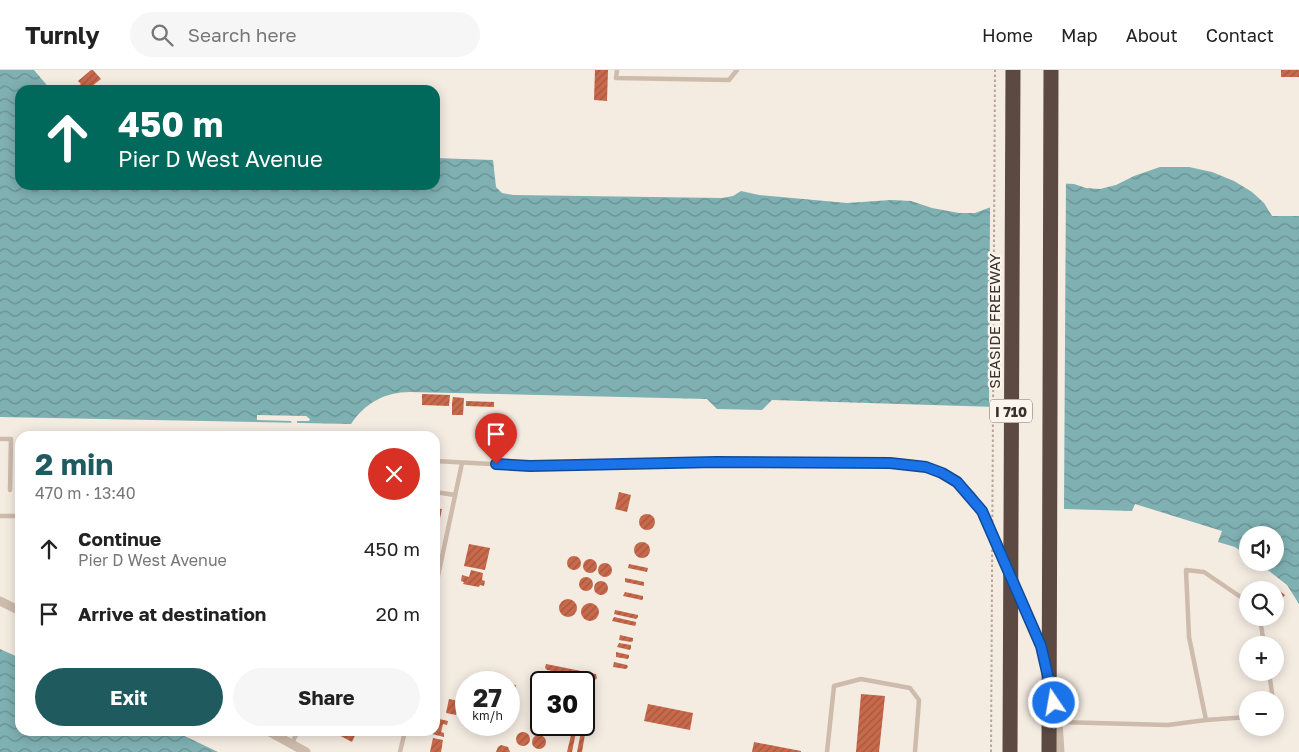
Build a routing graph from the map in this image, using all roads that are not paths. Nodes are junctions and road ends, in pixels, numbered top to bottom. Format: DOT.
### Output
graph roads {
  1 [pos="617,70"];
  2 [pos="737,70"];
  3 [pos="1013,70"];
  4 [pos="1051,70"];
  5 [pos="0,439"];
  6 [pos="440,461"];
  7 [pos="462,463"];
  8 [pos="530,466"];
  9 [pos="10,490"];
  10 [pos="440,493"];
  11 [pos="455,495"];
  12 [pos="0,516"];
  13 [pos="15,516"];
  14 [pos="440,566"];
  15 [pos="1239,596"];
  16 [pos="0,601"];
  17 [pos="15,608"];
  18 [pos="1239,718"];
  19 [pos="1206,720"];
  20 [pos="1058,722"];
  21 [pos="278,736"];
  22 [pos="296,736"];
  23 [pos="404,736"];
  24 [pos="292,743"];
  25 [pos="306,752"];
  26 [pos="400,752"];
  27 [pos="827,752"];
  28 [pos="915,752"];
  29 [pos="1010,752"];
  30 [pos="1049,752"];
  31 [pos="1060,752"];
  1 -- 2 [label="lane"];
  3 -- 29 [label="highway, SEASIDE FREEWAY / I 710, bridge"];
  4 -- 30 [label="highway, I 710, bridge"];
  5 -- 9 [label="lane"];
  6 -- 7 [label="lane"];
  7 -- 8 [label="lane"];
  7 -- 11 [label="lane"];
  8 -- 20 [label="street"];
  10 -- 11 [label="lane"];
  11 -- 14 [label="lane"];
  12 -- 13 [label="lane"];
  15 -- 19 [label="lane"];
  16 -- 17 [label="street"];
  18 -- 19 [label="lane"];
  19 -- 20 [label="lane"];
  20 -- 31 [label="street"];
  21 -- 24 [label="street"];
  22 -- 24 [label="lane"];
  23 -- 26 [label="lane"];
  24 -- 25 [label="street"];
  27 -- 28 [label="lane"];
}
